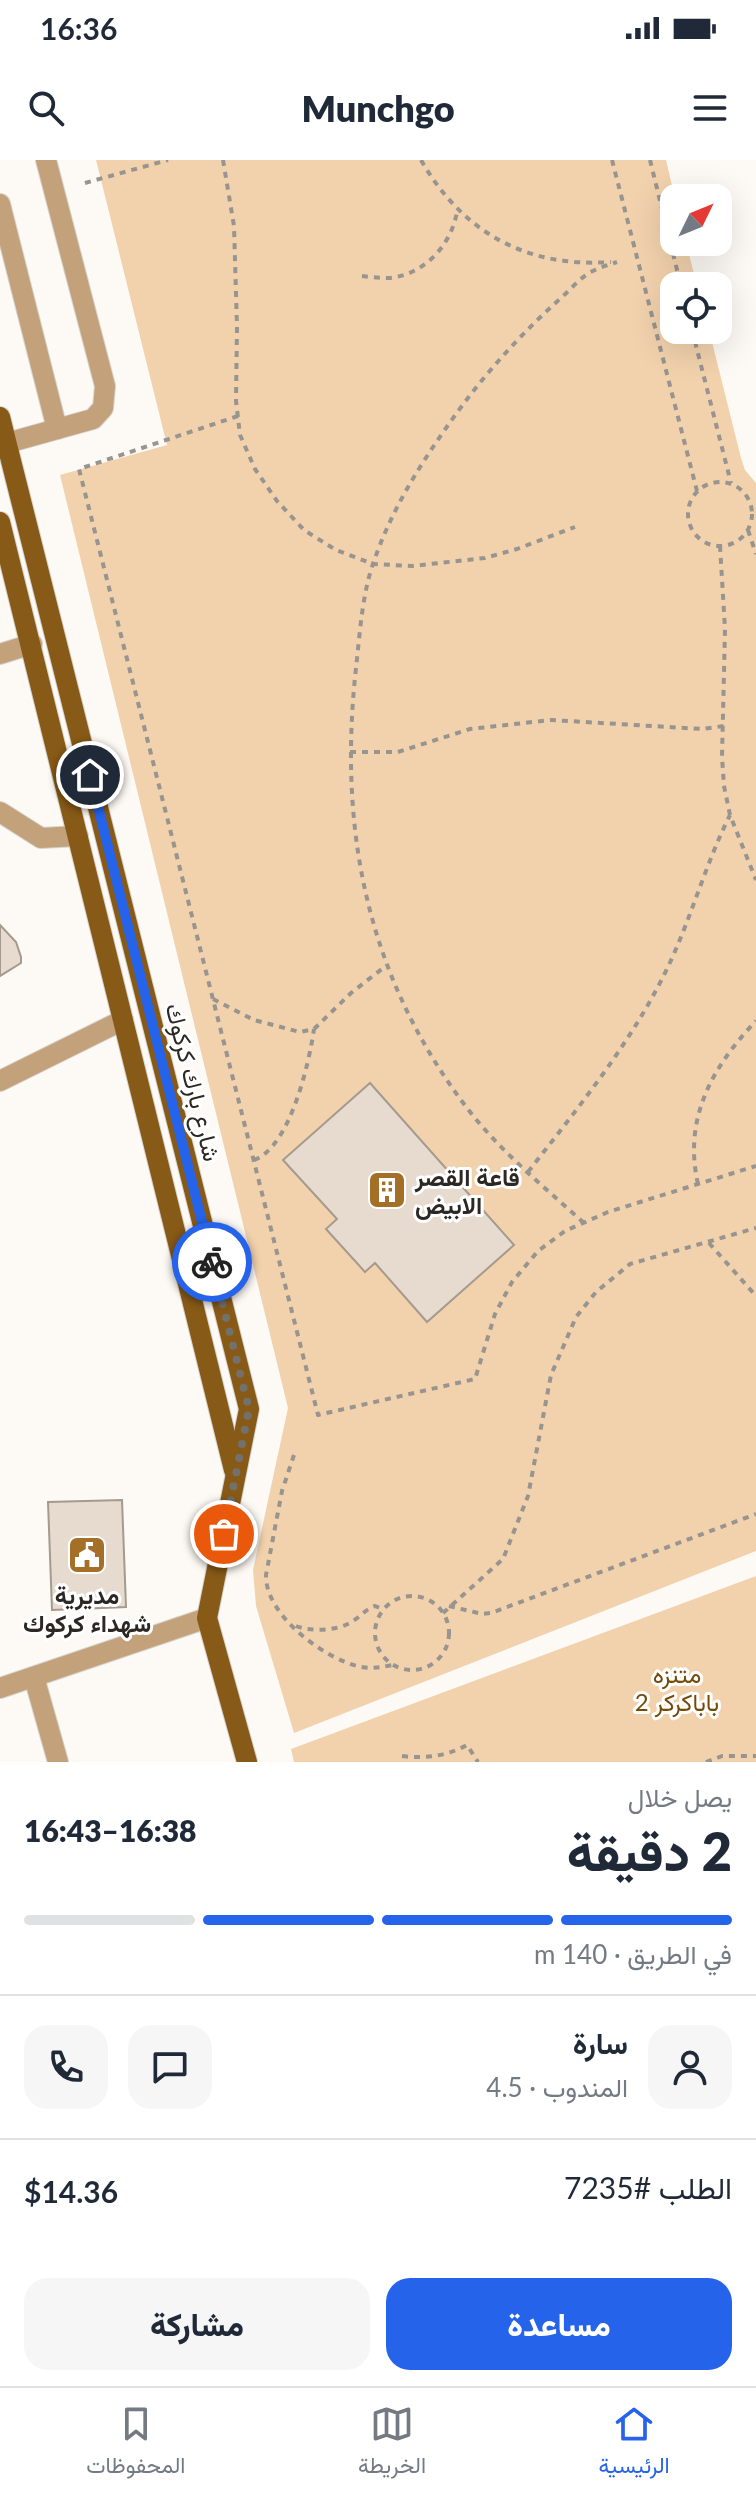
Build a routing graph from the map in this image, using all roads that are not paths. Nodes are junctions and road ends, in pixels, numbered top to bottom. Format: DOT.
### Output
graph roads {
  1 [pos="46,160"];
  2 [pos="0,204"];
  3 [pos="0,417"];
  4 [pos="57,429"];
  5 [pos="7,443"];
  6 [pos="0,522"];
  7 [pos="32,644"];
  8 [pos="0,654"];
  9 [pos="0,812"];
  10 [pos="78,836"];
  11 [pos="123,1020"];
  12 [pos="0,1081"];
  13 [pos="236,1478"];
  14 [pos="207,1618"];
  15 [pos="34,1677"];
  16 [pos="0,1688"];
  17 [pos="58,1762"];
  18 [pos="247,1762"];
  1 -- 4 [label="street"];
  2 -- 4 [label="street"];
  3 -- 5 [label="main road, شارع بارك كركوك"];
  4 -- 5 [label="street"];
  5 -- 13 [label="main road, شارع بارك كركوك"];
  6 -- 7 [label="main road"];
  7 -- 8 [label="street"];
  7 -- 10 [label="main road"];
  9 -- 10 [label="street"];
  10 -- 11 [label="main road"];
  11 -- 12 [label="street"];
  11 -- 13 [label="main road"];
  13 -- 14 [label="main road, شارع بارك كركوك"];
  14 -- 15 [label="street"];
  14 -- 18 [label="main road, شارع بارك كركوك"];
  15 -- 16 [label="street"];
  15 -- 17 [label="street"];
}
